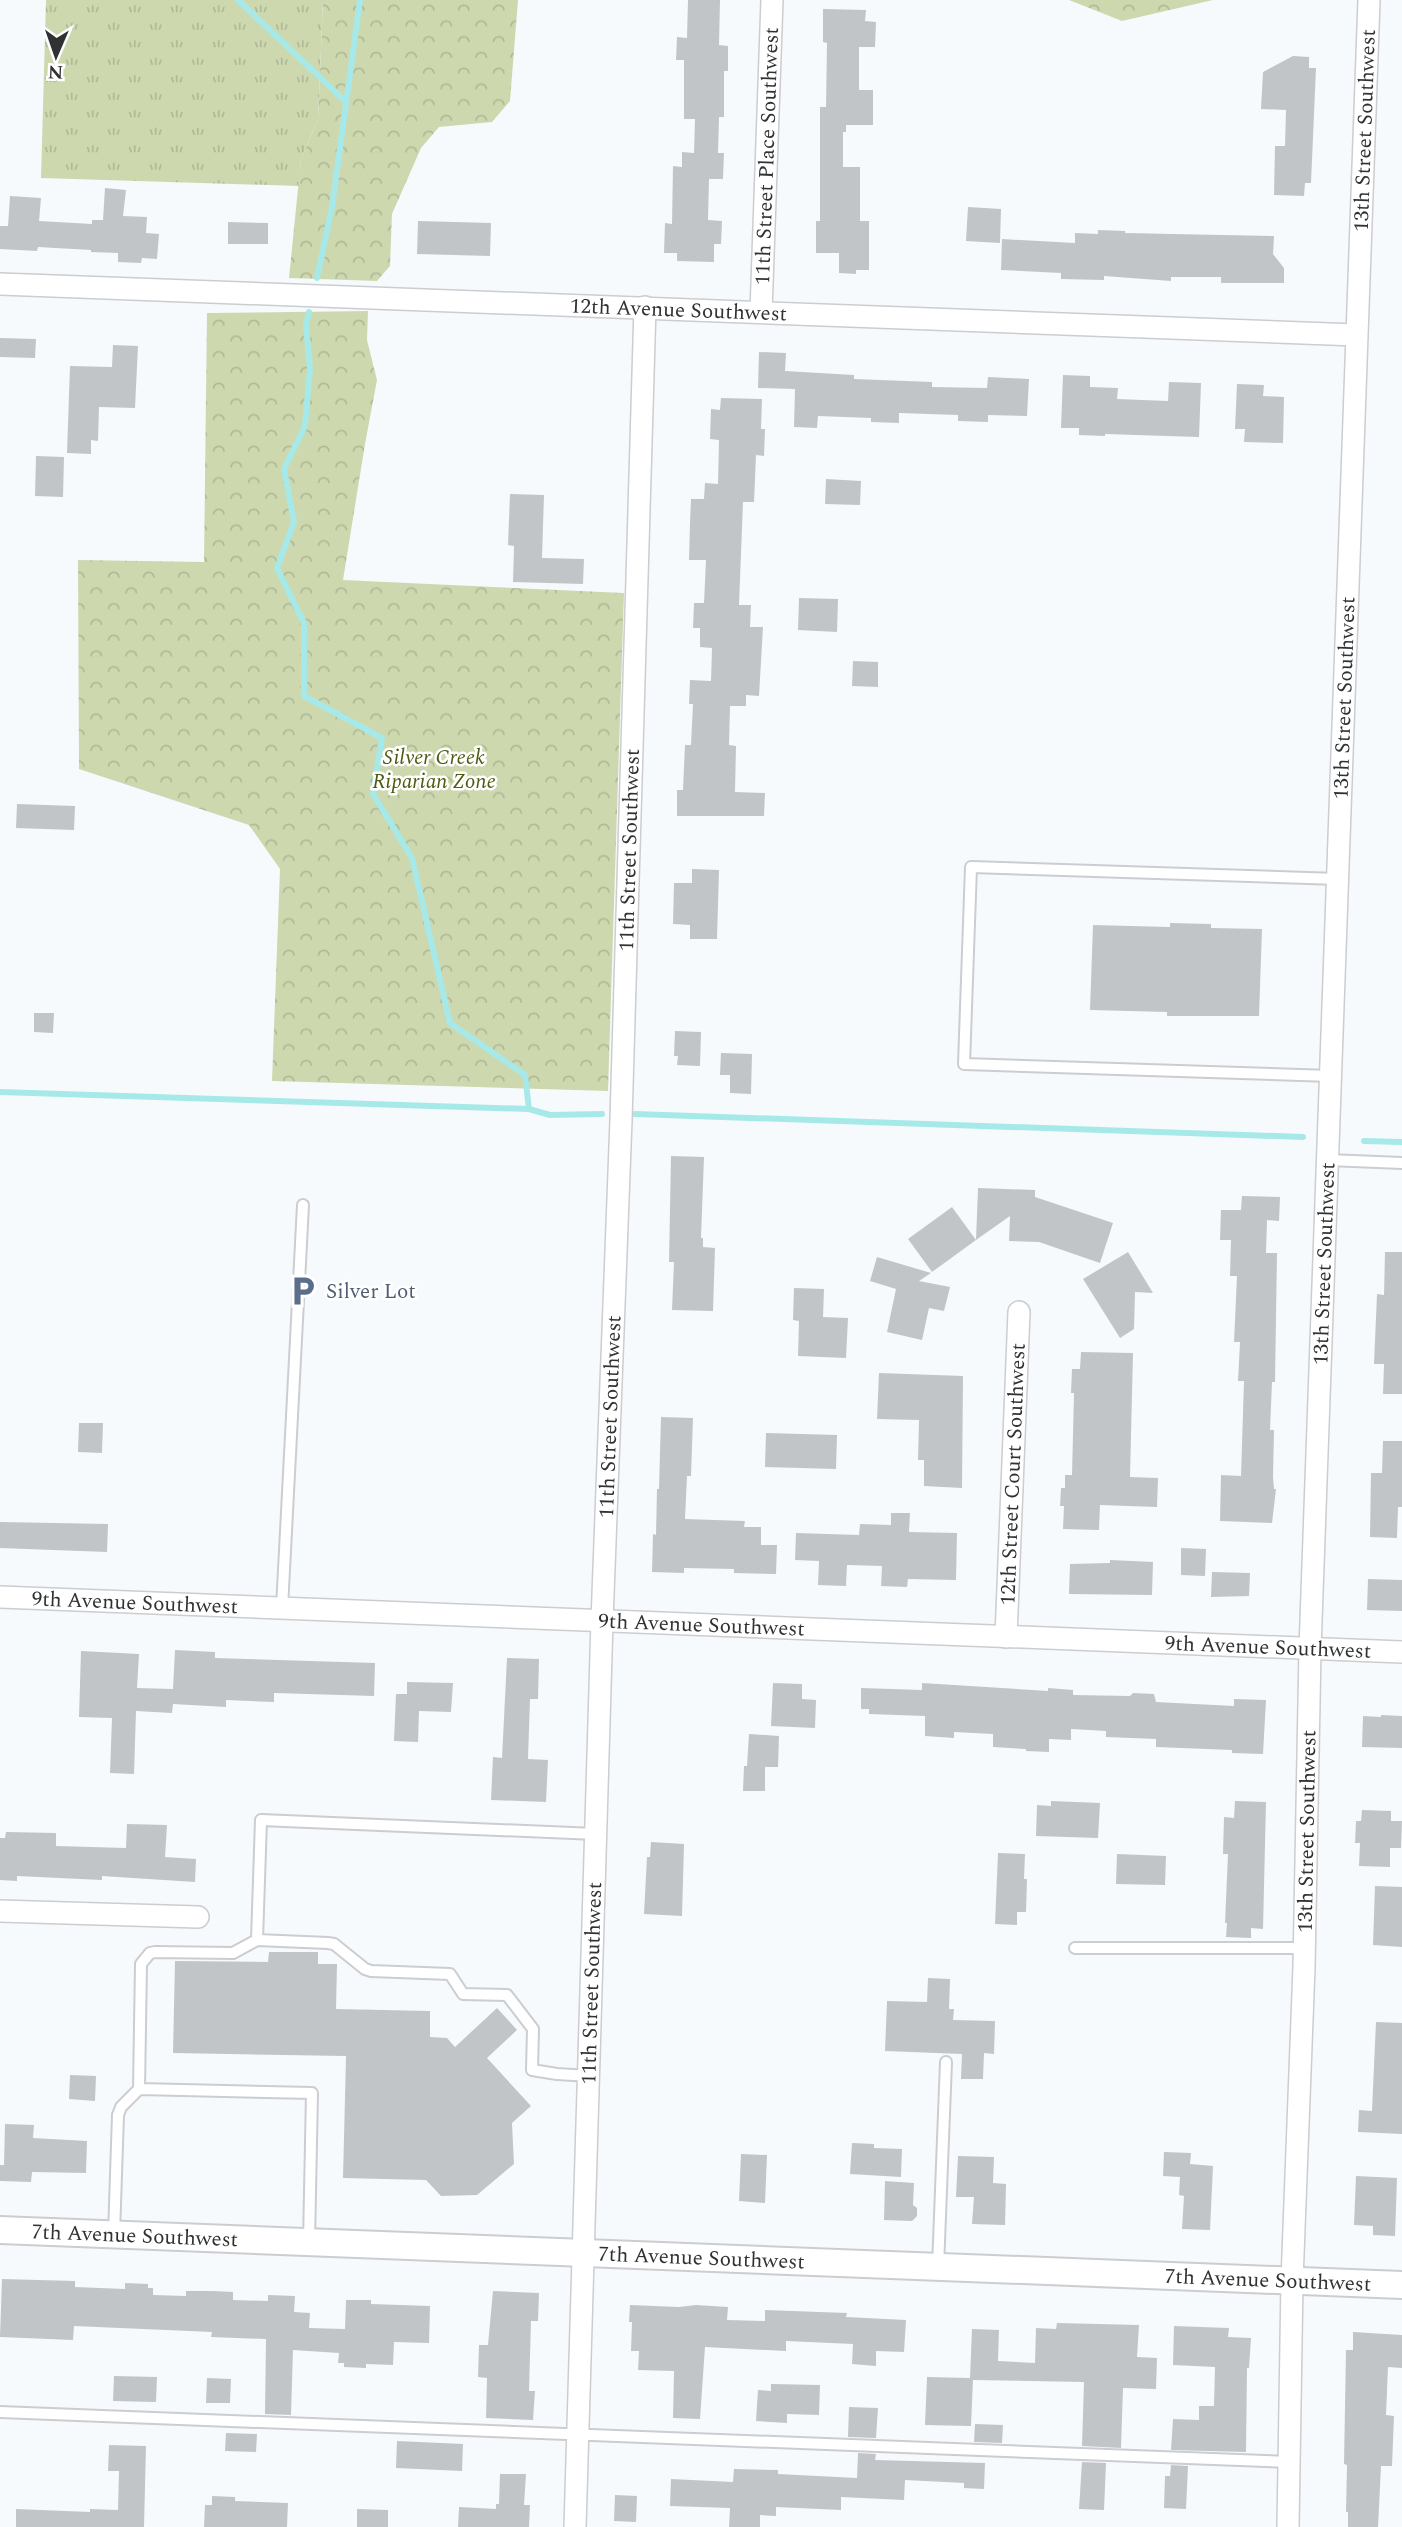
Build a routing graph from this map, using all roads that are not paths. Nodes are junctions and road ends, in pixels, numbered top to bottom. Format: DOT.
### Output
graph roads {
  1 [pos="772,0"];
  2 [pos="1369,0"];
  3 [pos="0,284"];
  4 [pos="645,307"];
  5 [pos="761,312"];
  6 [pos="1356,335"];
  7 [pos="1338,879"];
  8 [pos="1331,1076"];
  9 [pos="1328,1160"];
  10 [pos="1402,1163"];
  11 [pos="303,1205"];
  12 [pos="1018,1312"];
  13 [pos="0,1597"];
  14 [pos="282,1608"];
  15 [pos="602,1620"];
  16 [pos="1006,1637"];
  17 [pos="1310,1649"];
  18 [pos="1402,1652"];
  19 [pos="596,1834"];
  20 [pos="0,1911"];
  21 [pos="198,1917"];
  22 [pos="257,1940"];
  23 [pos="1074,1948"];
  24 [pos="1304,1948"];
  25 [pos="946,2062"];
  26 [pos="590,2076"];
  27 [pos="139,2089"];
  28 [pos="0,2230"];
  29 [pos="114,2234"];
  30 [pos="309,2242"];
  31 [pos="585,2253"];
  32 [pos="938,2267"];
  33 [pos="1292,2281"];
  34 [pos="1402,2285"];
  35 [pos="0,2412"];
  36 [pos="579,2433"];
  37 [pos="1289,2462"];
  38 [pos="575,2527"];
  39 [pos="1287,2527"];
  1 -- 5 [label="street, 11th Street Place Southwest"];
  2 -- 6 [label="street, 13th Street Southwest"];
  3 -- 4 [label="street, 12th Avenue Southwest"];
  4 -- 5 [label="street, 12th Avenue Southwest"];
  4 -- 15 [label="street, 11th Street Southwest"];
  5 -- 6 [label="street, 12th Avenue Southwest"];
  6 -- 7 [label="street, 13th Street Southwest"];
  7 -- 8 [label="street, 13th Street Southwest"];
  7 -- 8 [label="lane"];
  8 -- 9 [label="street, 13th Street Southwest"];
  9 -- 10 [label="lane"];
  9 -- 17 [label="street, 13th Street Southwest"];
  11 -- 14 [label="lane"];
  12 -- 16 [label="street, 12th Street Court Southwest"];
  13 -- 14 [label="street, 9th Avenue Southwest"];
  14 -- 15 [label="street, 9th Avenue Southwest"];
  15 -- 16 [label="street, 9th Avenue Southwest"];
  15 -- 19 [label="street, 11th Street Southwest"];
  16 -- 17 [label="street, 9th Avenue Southwest"];
  17 -- 18 [label="street, 9th Avenue Southwest"];
  17 -- 24 [label="street, 13th Street Southwest"];
  19 -- 22 [label="lane"];
  19 -- 26 [label="street, 11th Street Southwest"];
  20 -- 21 [label="street"];
  22 -- 26 [label="lane"];
  22 -- 27 [label="lane"];
  23 -- 24 [label="lane"];
  24 -- 33 [label="street, 13th Street Southwest"];
  25 -- 32 [label="lane"];
  26 -- 31 [label="street, 11th Street Southwest"];
  27 -- 29 [label="lane"];
  27 -- 30 [label="lane"];
  28 -- 29 [label="street, 7th Avenue Southwest"];
  29 -- 30 [label="street, 7th Avenue Southwest"];
  30 -- 31 [label="street, 7th Avenue Southwest"];
  31 -- 32 [label="street, 7th Avenue Southwest"];
  31 -- 36 [label="street, 11th Street Southwest"];
  32 -- 33 [label="street, 7th Avenue Southwest"];
  33 -- 34 [label="street, 7th Avenue Southwest"];
  33 -- 37 [label="street, 13th Street Southwest"];
  35 -- 36 [label="lane"];
  36 -- 37 [label="lane"];
  36 -- 38 [label="street, 11th Street Southwest"];
  37 -- 39 [label="street, 13th Street Southwest"];
}
